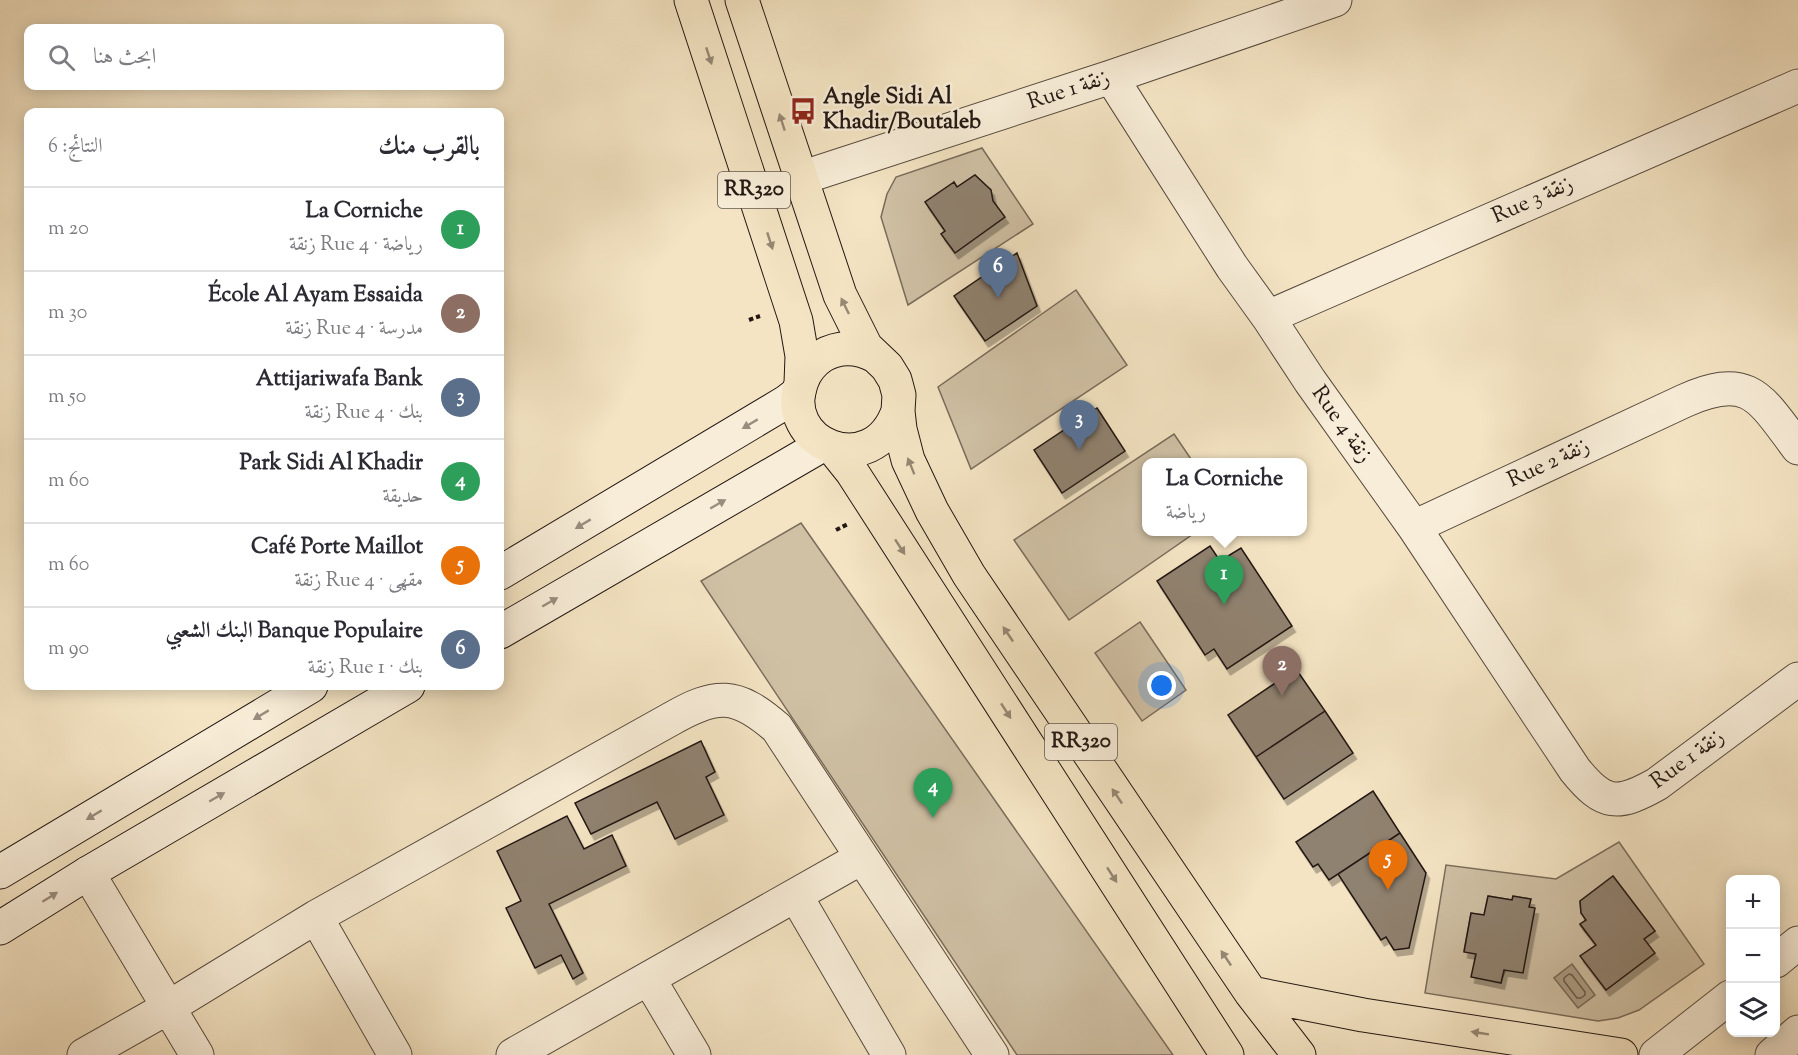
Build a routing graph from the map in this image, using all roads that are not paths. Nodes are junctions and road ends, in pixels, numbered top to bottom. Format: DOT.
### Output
graph roads {
  1 [pos="691,0"];
  2 [pos="742,0"];
  3 [pos="1335,0"];
  4 [pos="1112,77"];
  5 [pos="1798,86"];
  6 [pos="801,178"];
  7 [pos="1268,317"];
  8 [pos="875,356"];
  9 [pos="800,387"];
  10 [pos="898,411"];
  11 [pos="828,445"];
  12 [pos="1798,448"];
  13 [pos="1414,527"];
  14 [pos="504,571"];
  15 [pos="504,630"];
  16 [pos="1798,679"];
  17 [pos="305,690"];
  18 [pos="401,690"];
  19 [pos="1575,770"];
  20 [pos="861,858"];
  21 [pos="0,872"];
  22 [pos="88,873"];
  23 [pos="796,896"];
  24 [pos="316,917"];
  25 [pos="0,928"];
  26 [pos="1798,943"];
  27 [pos="1780,958"];
  28 [pos="649,979"];
  29 [pos="1251,993"];
  30 [pos="1726,1000"];
  31 [pos="169,1007"];
  32 [pos="1798,1032"];
  33 [pos="1668,1051"];
  34 [pos="84,1055"];
  35 [pos="197,1055"];
  36 [pos="395,1055"];
  37 [pos="513,1055"];
  38 [pos="694,1055"];
  39 [pos="889,1055"];
  40 [pos="992,1055"];
  41 [pos="1227,1055"];
  42 [pos="1299,1055"];
  43 [pos="1621,1055"];
  44 [pos="1772,1055"];
  1 -- 9 [label="main road, RR320, one-way"];
  6 -- 2 [label="main road, RR320, one-way"];
  3 -- 4 [label="street, Rue 1 زنقة"];
  4 -- 6 [label="street, Rue 1 زنقة"];
  4 -- 7 [label="street, Rue 4 زنقة"];
  5 -- 7 [label="street, Rue 3 زنقة"];
  8 -- 6 [label="main road, RR320, one-way"];
  7 -- 13 [label="street, Rue 4 زنقة"];
  8 -- 9 [label="main road"];
  8 -- 10 [label="main road, RR320"];
  9 -- 11 [label="main road, RR320"];
  9 -- 14 [label="street, one-way"];
  10 -- 11 [label="main road"];
  29 -- 10 [label="main road, RR320, one-way"];
  15 -- 11 [label="street, one-way"];
  11 -- 41 [label="main road, RR320, one-way"];
  12 -- 13 [label="street, Rue 2 زنقة"];
  13 -- 19 [label="street, Rue 4 زنقة"];
  16 -- 19 [label="street, Rue 1 زنقة"];
  17 -- 21 [label="street, one-way"];
  22 -- 18 [label="street, one-way"];
  20 -- 23 [label="street"];
  20 -- 24 [label="street"];
  20 -- 40 [label="street"];
  25 -- 22 [label="street, one-way"];
  22 -- 31 [label="street"];
  23 -- 28 [label="street"];
  23 -- 39 [label="street"];
  24 -- 31 [label="street"];
  24 -- 36 [label="street"];
  26 -- 27 [label="street"];
  28 -- 37 [label="street"];
  28 -- 38 [label="street"];
  29 -- 42 [label="main road, RR320"];
  43 -- 29 [label="main road, one-way"];
  30 -- 33 [label="street"];
  31 -- 34 [label="street"];
  31 -- 35 [label="street"];
  32 -- 44 [label="street"];
}
